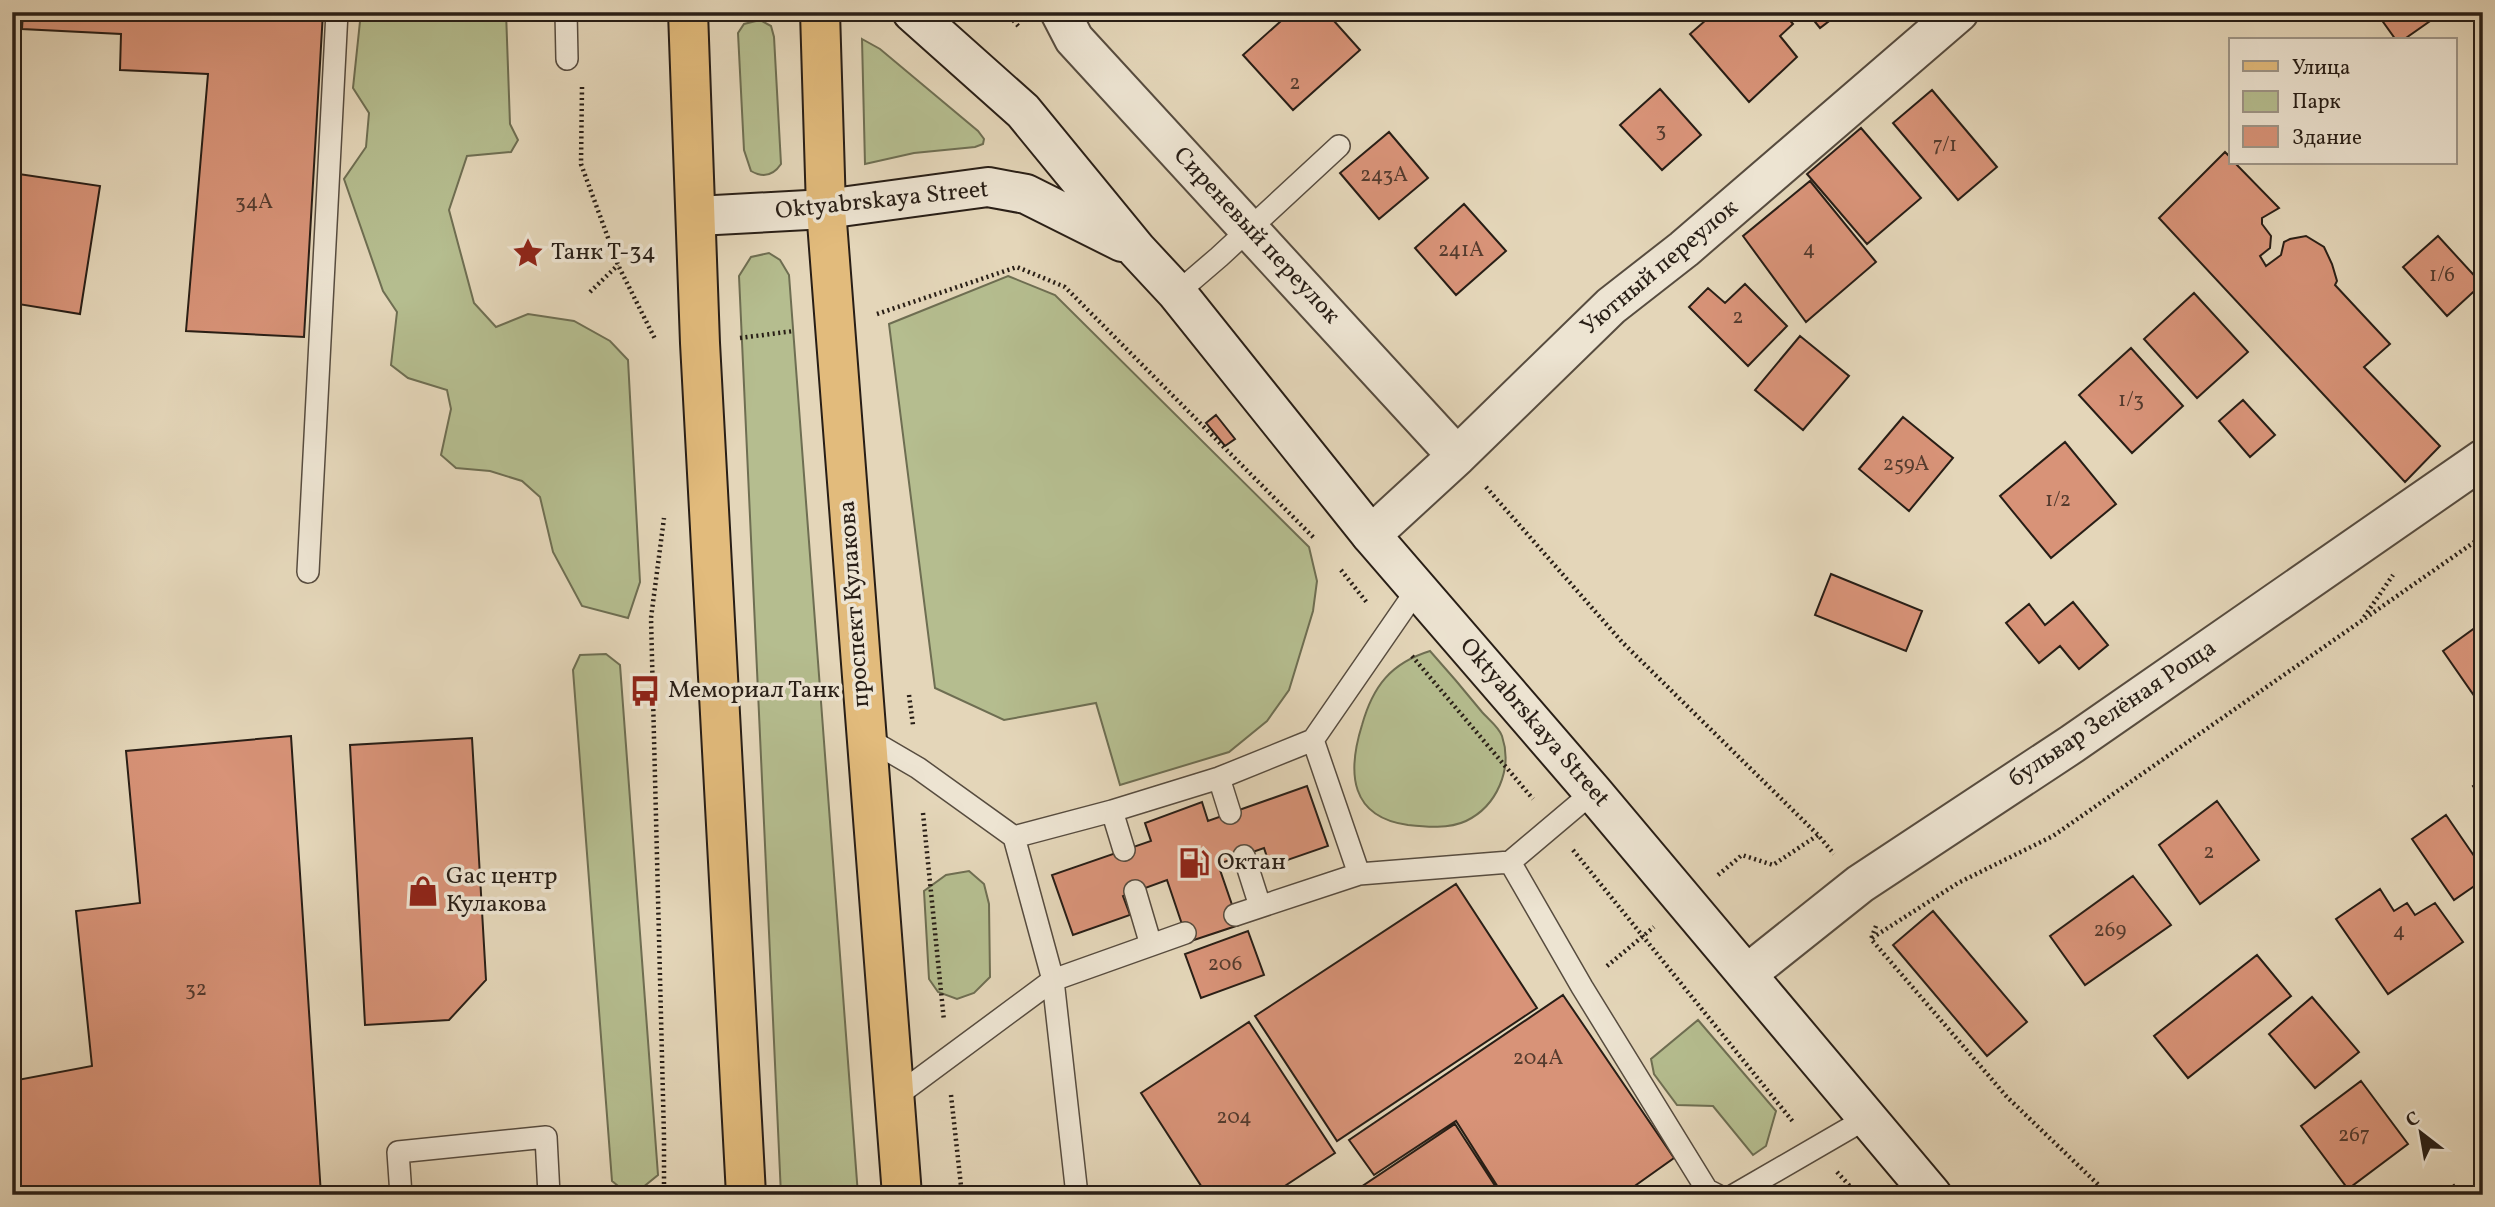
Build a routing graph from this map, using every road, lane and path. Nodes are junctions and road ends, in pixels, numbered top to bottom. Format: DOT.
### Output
graph roads {
  1 [pos="338,12"];
  2 [pos="566,12"];
  3 [pos="688,12"];
  4 [pos="820,12"];
  5 [pos="912,12"];
  6 [pos="1006,12"];
  7 [pos="1060,12"];
  8 [pos="1959,12"];
  9 [pos="1023,31"];
  10 [pos="567,60"];
  11 [pos="582,81"];
  12 [pos="1339,146"];
  13 [pos="826,209"];
  14 [pos="697,216"];
  15 [pos="1250,230"];
  16 [pos="1137,250"];
  17 [pos="618,265"];
  18 [pos="590,292"];
  19 [pos="1177,293"];
  20 [pos="835,326"];
  21 [pos="700,343"];
  22 [pos="1458,456"];
  23 [pos="2477,473"];
  24 [pos="664,518"];
  25 [pos="1371,535"];
  26 [pos="2483,536"];
  27 [pos="1320,545"];
  28 [pos="1338,566"];
  29 [pos="308,572"];
  30 [pos="1418,588"];
  31 [pos="1389,629"];
  32 [pos="865,737"];
  33 [pos="1314,740"];
  34 [pos="918,768"];
  35 [pos="1219,778"];
  36 [pos="1593,792"];
  37 [pos="1112,811"];
  38 [pos="1230,813"];
  39 [pos="1554,825"];
  40 [pos="1014,837"];
  41 [pos="1124,850"];
  42 [pos="1244,856"];
  43 [pos="1510,862"];
  44 [pos="1359,874"];
  45 [pos="1860,884"];
  46 [pos="1135,891"];
  47 [pos="1260,906"];
  48 [pos="1235,915"];
  49 [pos="1185,933"];
  50 [pos="1871,939"];
  51 [pos="1151,945"];
  52 [pos="1747,974"];
  53 [pos="1053,980"];
  54 [pos="948,1059"];
  55 [pos="895,1097"];
  56 [pos="1867,1118"];
  57 [pos="1814,1148"];
  58 [pos="401,1195"];
  59 [pos="549,1195"];
  60 [pos="664,1195"];
  61 [pos="746,1195"];
  62 [pos="902,1195"];
  63 [pos="962,1195"];
  64 [pos="1077,1195"];
  65 [pos="1717,1195"];
  66 [pos="1734,1195"];
  67 [pos="1858,1195"];
  68 [pos="1932,1195"];
  69 [pos="2109,1195"];
  1 -- 29 [label="lane"];
  2 -- 10 [label="lane"];
  3 -- 14 [label="main road"];
  4 -- 13 [label="main road, проспект Кулакова"];
  5 -- 16 [label="street, Oktyabrskaya Street"];
  6 -- 9 [label="path"];
  7 -- 15 [label="street, Сиреневый переулок"];
  8 -- 22 [label="street, Уютный переулок"];
  11 -- 17 [label="path"];
  12 -- 15 [label="lane"];
  13 -- 14 [label="street, Oktyabrskaya Street"];
  13 -- 16 [label="street, Oktyabrskaya Street"];
  13 -- 20 [label="main road, проспект Кулакова"];
  14 -- 21 [label="main road"];
  15 -- 19 [label="lane"];
  15 -- 22 [label="street, Сиреневый переулок"];
  16 -- 19 [label="street, Oktyabrskaya Street"];
  17 -- 18 [label="path"];
  17 -- 21 [label="path"];
  19 -- 25 [label="street, Oktyabrskaya Street"];
  20 -- 21 [label="path"];
  20 -- 27 [label="path"];
  20 -- 32 [label="main road, проспект Кулакова"];
  21 -- 61 [label="main road"];
  22 -- 25 [label="street, Уютный переулок"];
  22 -- 45 [label="path"];
  23 -- 45 [label="street, бульвар Зелёная Роща"];
  24 -- 60 [label="path"];
  25 -- 30 [label="street, Oktyabrskaya Street"];
  26 -- 50 [label="path"];
  28 -- 31 [label="path"];
  30 -- 31 [label="lane"];
  30 -- 36 [label="street, Oktyabrskaya Street"];
  31 -- 33 [label="lane"];
  31 -- 39 [label="path"];
  32 -- 34 [label="lane"];
  32 -- 55 [label="main road, проспект Кулакова"];
  33 -- 35 [label="lane"];
  33 -- 44 [label="lane"];
  34 -- 40 [label="lane"];
  34 -- 54 [label="path"];
  35 -- 37 [label="lane"];
  35 -- 38 [label="lane"];
  36 -- 39 [label="lane"];
  36 -- 52 [label="street, Oktyabrskaya Street"];
  37 -- 40 [label="lane"];
  37 -- 41 [label="lane"];
  39 -- 43 [label="lane"];
  39 -- 57 [label="path"];
  40 -- 53 [label="lane"];
  42 -- 47 [label="lane"];
  43 -- 44 [label="lane"];
  43 -- 65 [label="lane"];
  44 -- 47 [label="lane"];
  45 -- 50 [label="path"];
  45 -- 52 [label="street, бульвар Зелёная Роща"];
  46 -- 51 [label="lane"];
  47 -- 48 [label="lane"];
  49 -- 51 [label="lane"];
  50 -- 69 [label="path"];
  51 -- 53 [label="lane"];
  52 -- 56 [label="street, Oktyabrskaya Street"];
  53 -- 54 [label="lane"];
  53 -- 64 [label="lane"];
  54 -- 55 [label="lane"];
  54 -- 63 [label="path"];
  55 -- 62 [label="main road, проспект Кулакова"];
  56 -- 57 [label="lane"];
  56 -- 68 [label="street, Oktyabrskaya Street"];
  57 -- 66 [label="lane"];
  57 -- 67 [label="path"];
  58 -- 59 [label="lane"];
}
